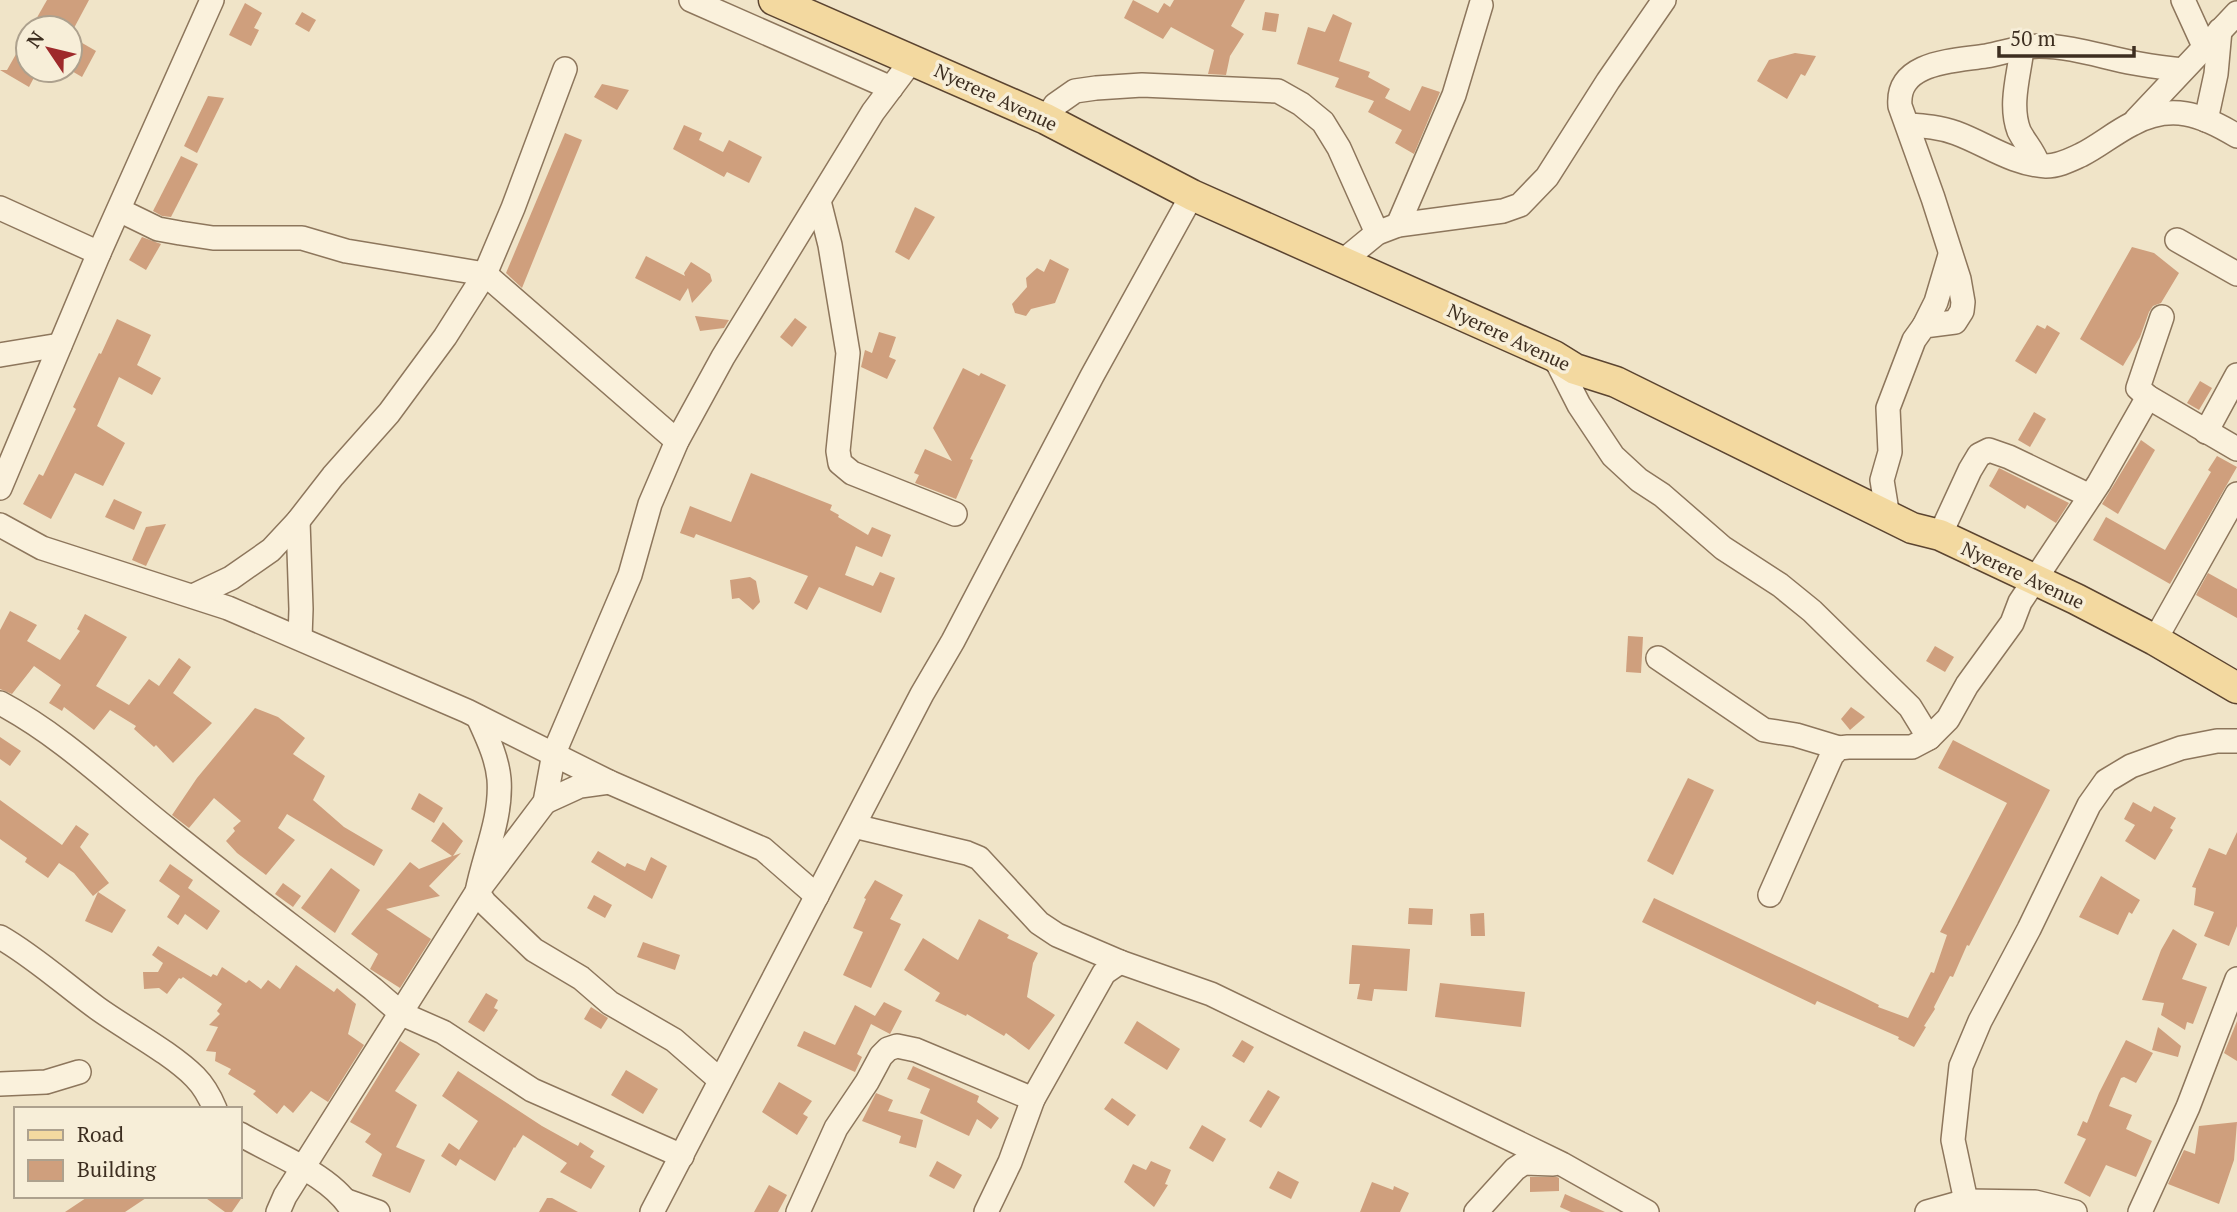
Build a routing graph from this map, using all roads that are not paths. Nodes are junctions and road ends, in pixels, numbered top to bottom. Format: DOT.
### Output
graph roads {
  1 [pos="212,0"];
  2 [pos="691,0"];
  3 [pos="1664,0"];
  4 [pos="2183,0"];
  5 [pos="780,1"];
  6 [pos="1481,5"];
  7 [pos="2237,13"];
  8 [pos="2220,30"];
  9 [pos="2204,46"];
  10 [pos="2022,49"];
  11 [pos="912,60"];
  12 [pos="565,69"];
  13 [pos="2181,70"];
  14 [pos="891,88"];
  15 [pos="1046,119"];
  16 [pos="2206,120"];
  17 [pos="2133,123"];
  18 [pos="1908,125"];
  19 [pos="2237,136"];
  20 [pos="2038,164"];
  21 [pos="1192,195"];
  22 [pos="819,201"];
  23 [pos="0,208"];
  24 [pos="119,210"];
  25 [pos="1388,229"];
  26 [pos="2176,240"];
  27 [pos="99,253"];
  28 [pos="1343,261"];
  29 [pos="485,274"];
  30 [pos="2237,274"];
  31 [pos="2162,317"];
  32 [pos="60,345"];
  33 [pos="0,355"];
  34 [pos="1554,356"];
  35 [pos="2237,375"];
  36 [pos="2148,397"];
  37 [pos="2206,432"];
  38 [pos="677,442"];
  39 [pos="2237,449"];
  40 [pos="0,488"];
  41 [pos="2237,494"];
  42 [pos="2090,496"];
  43 [pos="955,514"];
  44 [pos="1888,517"];
  45 [pos="298,522"];
  46 [pos="0,526"];
  47 [pos="1940,535"];
  48 [pos="2035,581"];
  49 [pos="193,596"];
  50 [pos="300,638"];
  51 [pos="2155,640"];
  52 [pos="1658,658"];
  53 [pos="2237,688"];
  54 [pos="0,703"];
  55 [pos="478,717"];
  56 [pos="1929,737"];
  57 [pos="2237,741"];
  58 [pos="1839,748"];
  59 [pos="554,753"];
  60 [pos="609,782"];
  61 [pos="545,802"];
  62 [pos="854,826"];
  63 [pos="477,892"];
  64 [pos="1770,895"];
  65 [pos="817,896"];
  66 [pos="0,937"];
  67 [pos="1120,962"];
  68 [pos="2237,981"];
  69 [pos="402,1014"];
  70 [pos="79,1072"];
  71 [pos="720,1080"];
  72 [pos="0,1084"];
  73 [pos="1032,1099"];
  74 [pos="214,1107"];
  75 [pos="242,1135"];
  76 [pos="682,1156"];
  77 [pos="1562,1164"];
  78 [pos="304,1167"];
  79 [pos="1966,1201"];
  80 [pos="350,1207"];
  81 [pos="278,1212"];
  82 [pos="378,1212"];
  83 [pos="652,1212"];
  84 [pos="798,1212"];
  85 [pos="986,1212"];
  86 [pos="1476,1212"];
  87 [pos="1647,1212"];
  88 [pos="1927,1212"];
  89 [pos="2076,1212"];
  90 [pos="2140,1212"];
  1 -- 24 [label="street"];
  2 -- 14 [label="street"];
  3 -- 25 [label="street"];
  4 -- 9 [label="street"];
  5 -- 11 [label="main road, Nyerere Avenue"];
  6 -- 25 [label="street"];
  7 -- 8 [label="street"];
  8 -- 9 [label="street"];
  8 -- 16 [label="street"];
  9 -- 13 [label="street"];
  10 -- 13 [label="street"];
  10 -- 18 [label="street"];
  10 -- 20 [label="street"];
  11 -- 14 [label="street"];
  11 -- 15 [label="main road, Nyerere Avenue"];
  12 -- 29 [label="street"];
  13 -- 17 [label="street"];
  14 -- 22 [label="street"];
  15 -- 21 [label="main road, Nyerere Avenue"];
  15 -- 25 [label="street"];
  16 -- 17 [label="street"];
  16 -- 19 [label="street"];
  17 -- 20 [label="street"];
  18 -- 20 [label="street"];
  18 -- 44 [label="street"];
  21 -- 28 [label="main road, Nyerere Avenue"];
  21 -- 62 [label="street"];
  22 -- 38 [label="street"];
  22 -- 43 [label="street"];
  23 -- 27 [label="street"];
  24 -- 27 [label="street"];
  24 -- 29 [label="street"];
  25 -- 28 [label="street"];
  26 -- 30 [label="street"];
  27 -- 32 [label="street"];
  28 -- 34 [label="main road, Nyerere Avenue"];
  29 -- 38 [label="street"];
  29 -- 45 [label="street"];
  31 -- 36 [label="street"];
  32 -- 33 [label="street"];
  32 -- 40 [label="street"];
  34 -- 44 [label="main road, Nyerere Avenue"];
  34 -- 56 [label="street"];
  35 -- 37 [label="street"];
  36 -- 37 [label="street"];
  36 -- 42 [label="street"];
  37 -- 39 [label="street"];
  38 -- 59 [label="street"];
  41 -- 51 [label="street"];
  42 -- 47 [label="street"];
  42 -- 48 [label="street"];
  44 -- 47 [label="main road, Nyerere Avenue"];
  45 -- 49 [label="street"];
  45 -- 50 [label="street"];
  46 -- 49 [label="street"];
  47 -- 48 [label="main road, Nyerere Avenue"];
  48 -- 51 [label="main road, Nyerere Avenue"];
  48 -- 56 [label="street"];
  49 -- 50 [label="street"];
  50 -- 55 [label="street"];
  51 -- 53 [label="main road, Nyerere Avenue"];
  52 -- 58 [label="street"];
  54 -- 69 [label="street"];
  55 -- 59 [label="street"];
  55 -- 63 [label="street"];
  56 -- 58 [label="street"];
  57 -- 79 [label="street"];
  58 -- 64 [label="street"];
  59 -- 60 [label="street"];
  59 -- 61 [label="street"];
  60 -- 61 [label="street"];
  60 -- 65 [label="street"];
  61 -- 63 [label="street"];
  62 -- 65 [label="street"];
  62 -- 67 [label="street"];
  63 -- 69 [label="street"];
  63 -- 71 [label="street"];
  65 -- 71 [label="street"];
  66 -- 74 [label="street"];
  67 -- 73 [label="street"];
  67 -- 77 [label="street"];
  68 -- 90 [label="street"];
  69 -- 76 [label="street"];
  69 -- 78 [label="street"];
  70 -- 72 [label="street"];
  71 -- 76 [label="street"];
  73 -- 84 [label="street"];
  73 -- 85 [label="street"];
  75 -- 78 [label="street"];
  76 -- 83 [label="street"];
  77 -- 86 [label="street"];
  77 -- 87 [label="street"];
  78 -- 80 [label="street"];
  78 -- 81 [label="street"];
  79 -- 88 [label="street"];
  79 -- 89 [label="street"];
  80 -- 82 [label="street"];
}
